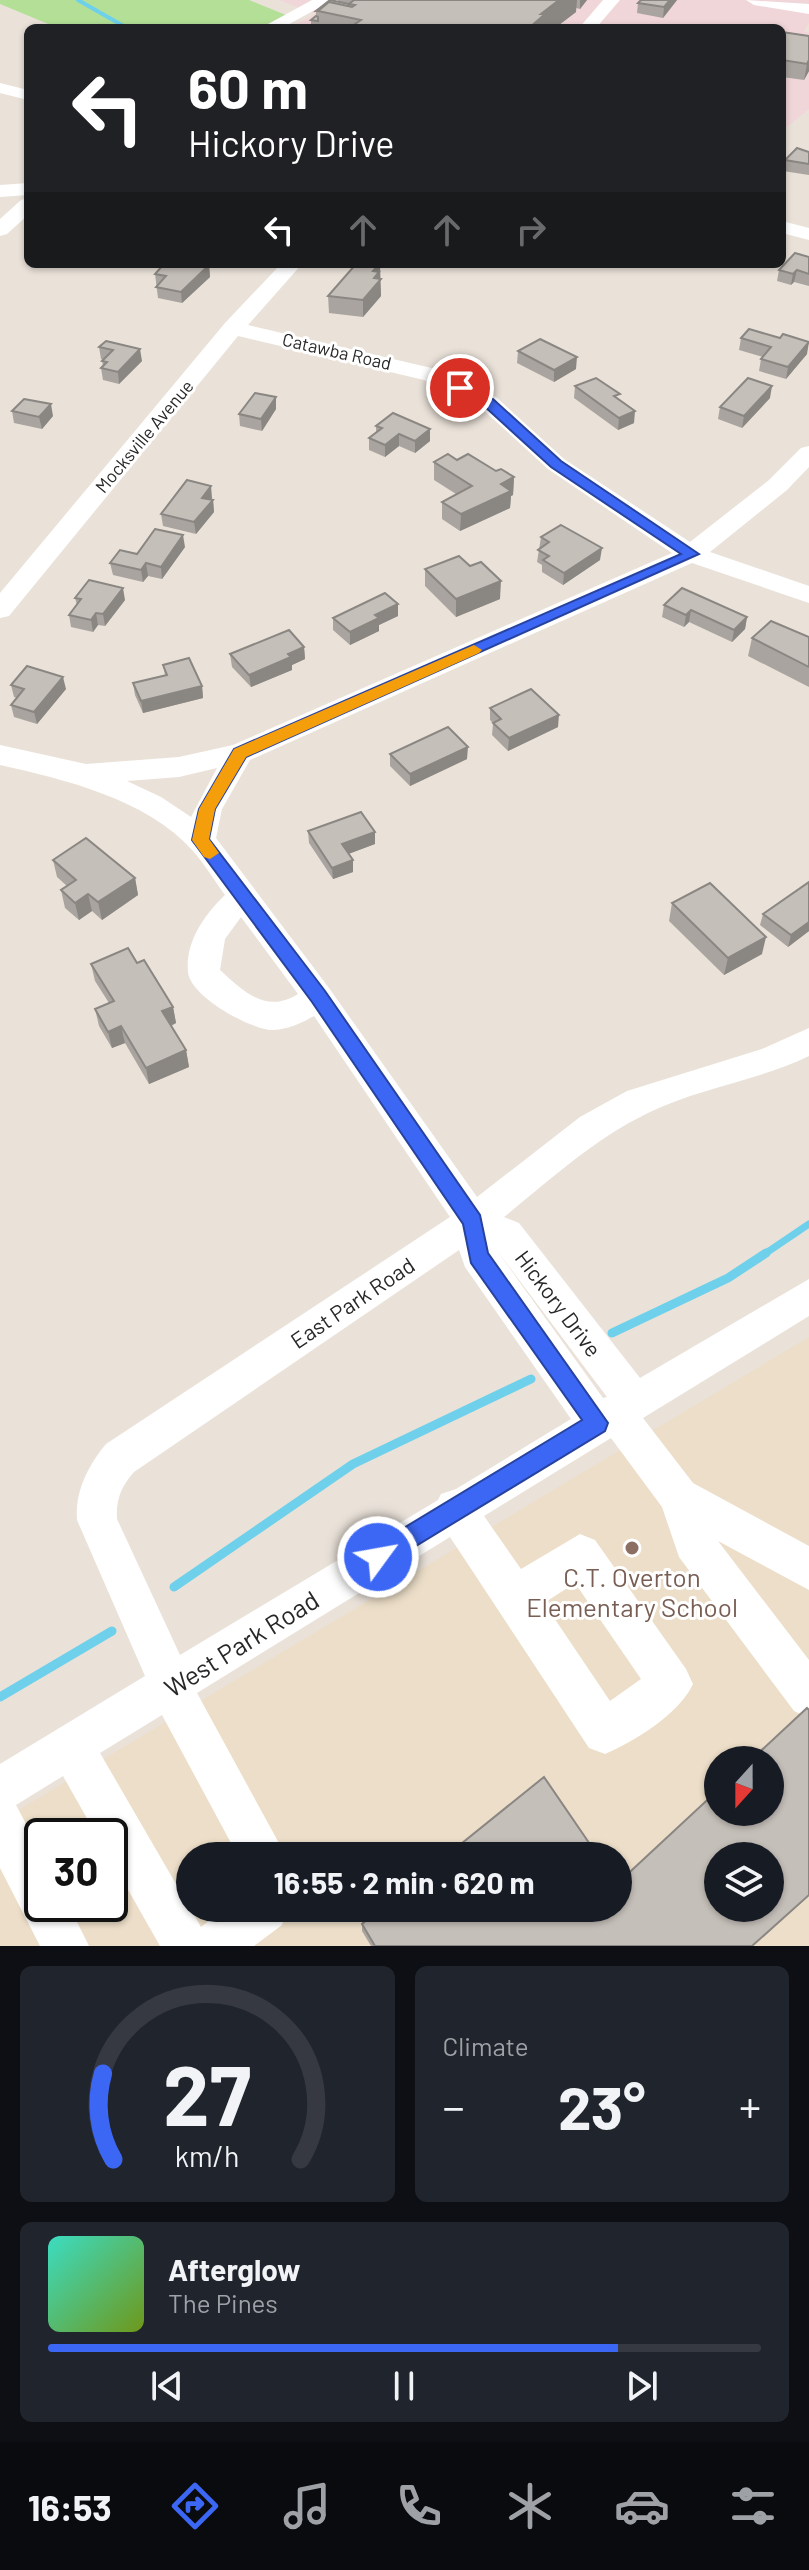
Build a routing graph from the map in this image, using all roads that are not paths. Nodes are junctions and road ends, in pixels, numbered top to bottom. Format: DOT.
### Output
graph roads {
  1 [pos="325,0"];
  2 [pos="612,0"];
  3 [pos="754,0"];
  4 [pos="273,5"];
  5 [pos="809,9"];
  6 [pos="295,14"];
  7 [pos="276,24"];
  8 [pos="591,24"];
  9 [pos="0,88"];
  10 [pos="24,94"];
  11 [pos="24,189"];
  12 [pos="0,191"];
  13 [pos="24,208"];
  14 [pos="786,228"];
  15 [pos="0,230"];
  16 [pos="809,234"];
  17 [pos="288,268"];
  18 [pos="233,328"];
  19 [pos="809,453"];
  20 [pos="691,554"];
  21 [pos="809,595"];
  22 [pos="0,610"];
  23 [pos="240,753"];
  24 [pos="0,755"];
  25 [pos="86,774"];
  26 [pos="201,840"];
  27 [pos="243,897"];
  28 [pos="318,997"];
  29 [pos="809,1041"];
  30 [pos="473,1221"];
  31 [pos="809,1296"];
  32 [pos="615,1412"];
  33 [pos="679,1497"];
  34 [pos="455,1508"];
  35 [pos="809,1569"];
  36 [pos="514,1598"];
  37 [pos="172,1686"];
  38 [pos="809,1696"];
  39 [pos="71,1746"];
  40 [pos="0,1789"];
  41 [pos="0,1820"];
  42 [pos="256,1842"];
  43 [pos="24,1866"];
  44 [pos="53,1922"];
  45 [pos="247,1922"];
  46 [pos="65,1946"];
  47 [pos="186,1946"];
  48 [pos="215,1946"];
  1 -- 6 [label="street"];
  2 -- 8 [label="street"];
  3 -- 5 [label="street"];
  4 -- 6 [label="street"];
  6 -- 7 [label="street"];
  9 -- 10 [label="street"];
  11 -- 12 [label="street"];
  13 -- 15 [label="street"];
  14 -- 16 [label="street"];
  17 -- 18 [label="street, Mocksville Avenue"];
  18 -- 20 [label="street, Catawba Road"];
  18 -- 22 [label="street, Mocksville Avenue"];
  19 -- 20 [label="street"];
  20 -- 21 [label="street, Catawba Road"];
  20 -- 23 [label="street"];
  23 -- 25 [label="street"];
  23 -- 26 [label="street"];
  24 -- 25 [label="street"];
  25 -- 26 [label="street"];
  26 -- 27 [label="street"];
  27 -- 28 [label="street"];
  27 -- 28 [label="street"];
  28 -- 30 [label="street"];
  29 -- 30 [label="street, East Park Road"];
  30 -- 32 [label="street, Hickory Drive"];
  30 -- 37 [label="street, East Park Road"];
  31 -- 32 [label="street, West Park Road"];
  32 -- 33 [label="street, Hickory Drive"];
  32 -- 34 [label="street, West Park Road"];
  33 -- 35 [label="street"];
  33 -- 38 [label="street"];
  34 -- 36 [label="street"];
  34 -- 37 [label="street, West Park Road"];
  37 -- 39 [label="street, West Park Road"];
  37 -- 42 [label="street, East Park Road"];
  39 -- 40 [label="street, West Park Road"];
  39 -- 47 [label="street"];
  41 -- 43 [label="street"];
  44 -- 46 [label="street"];
  45 -- 48 [label="street"];
}
